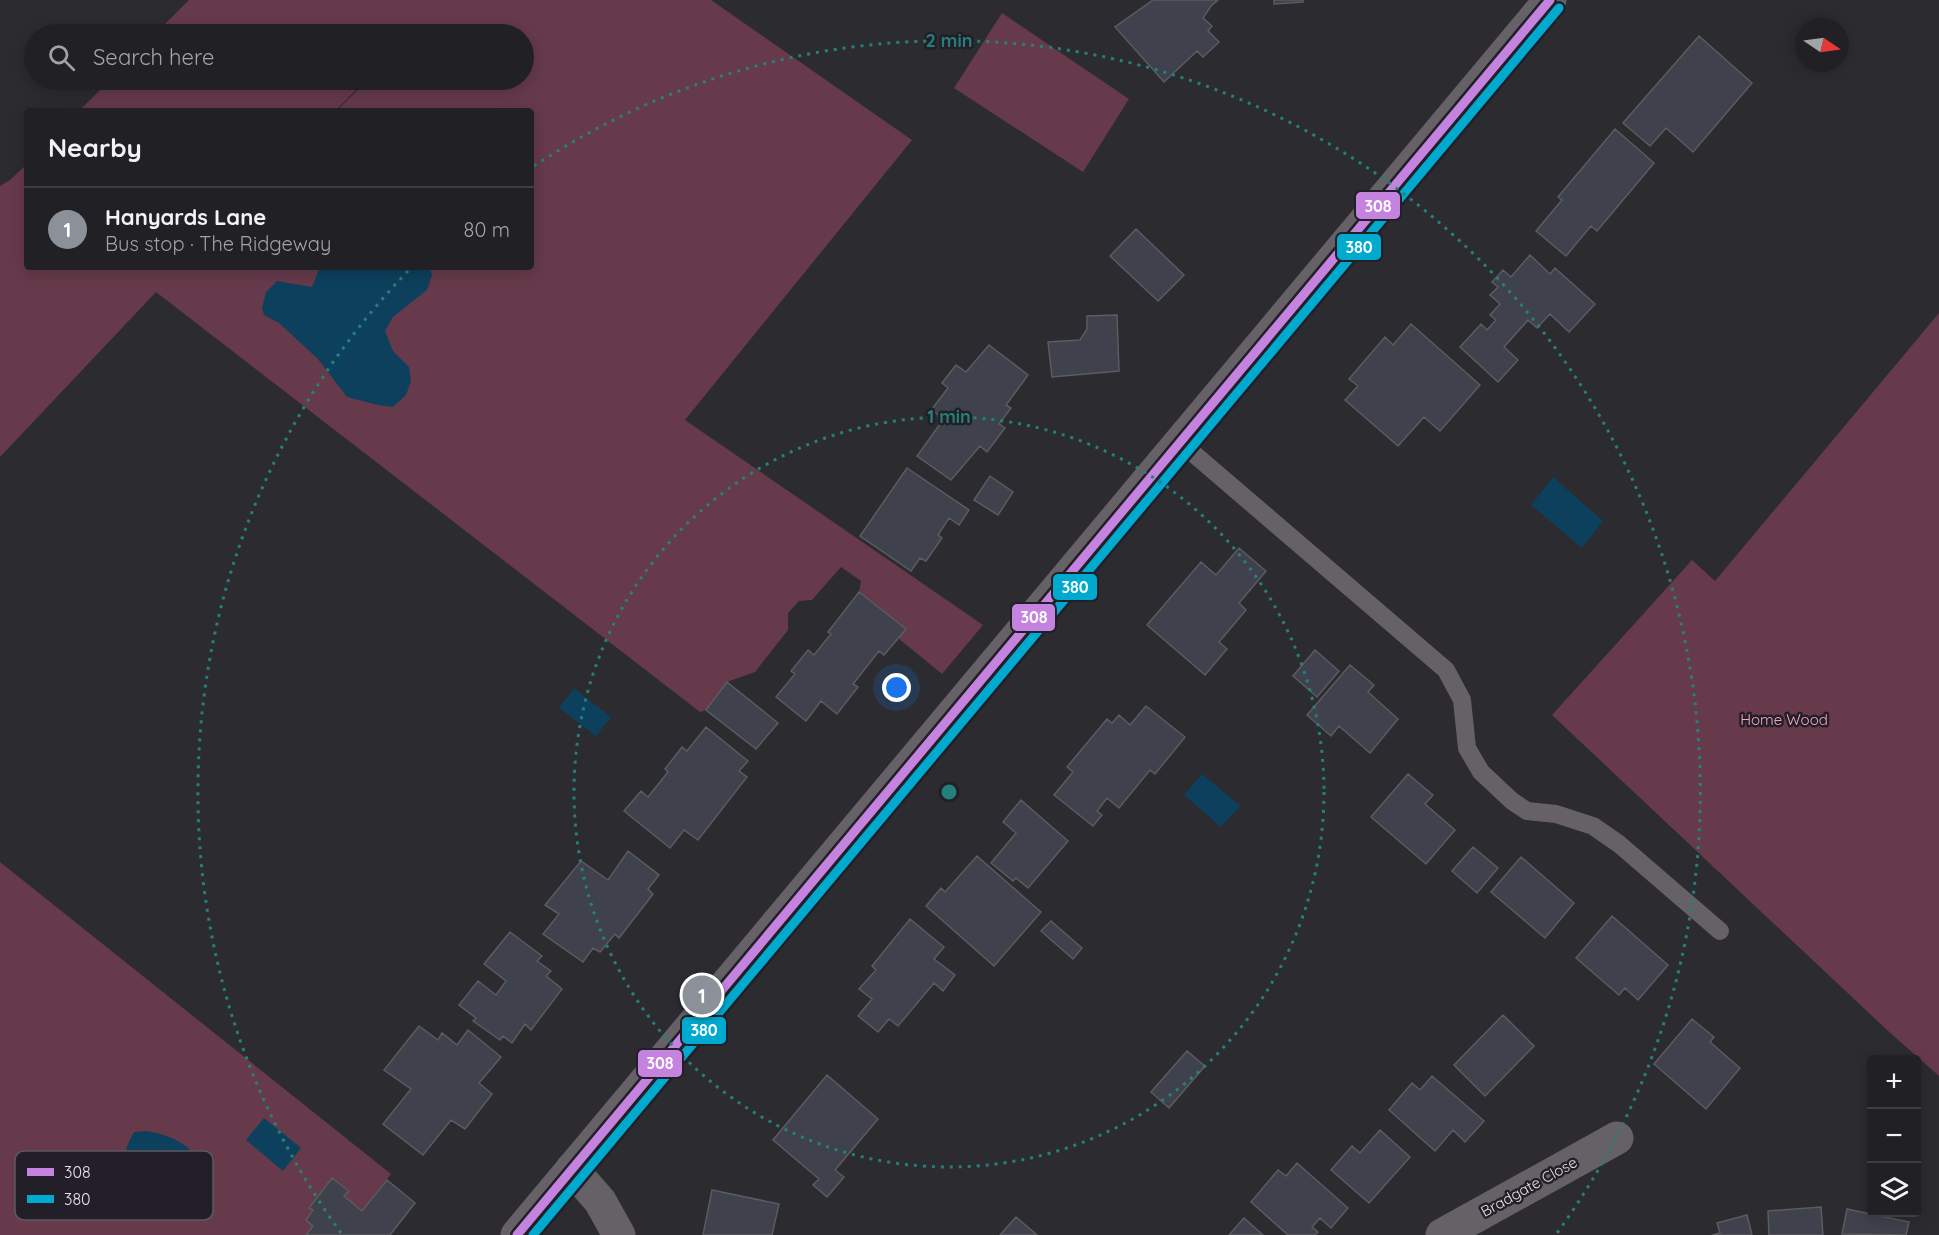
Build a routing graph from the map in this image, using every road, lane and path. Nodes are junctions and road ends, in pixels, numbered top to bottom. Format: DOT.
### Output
graph roads {
  1 [pos="1550,0"];
  2 [pos="1180,442"];
  3 [pos="1720,932"];
  4 [pos="1617,1138"];
  5 [pos="572,1169"];
  6 [pos="517,1235"];
  7 [pos="619,1235"];
  8 [pos="1442,1235"];
  1 -- 2 [label="street"];
  2 -- 3 [label="lane"];
  2 -- 5 [label="street"];
  4 -- 8 [label="street, Bradgate Close"];
  5 -- 6 [label="street"];
  5 -- 7 [label="street"];
}
